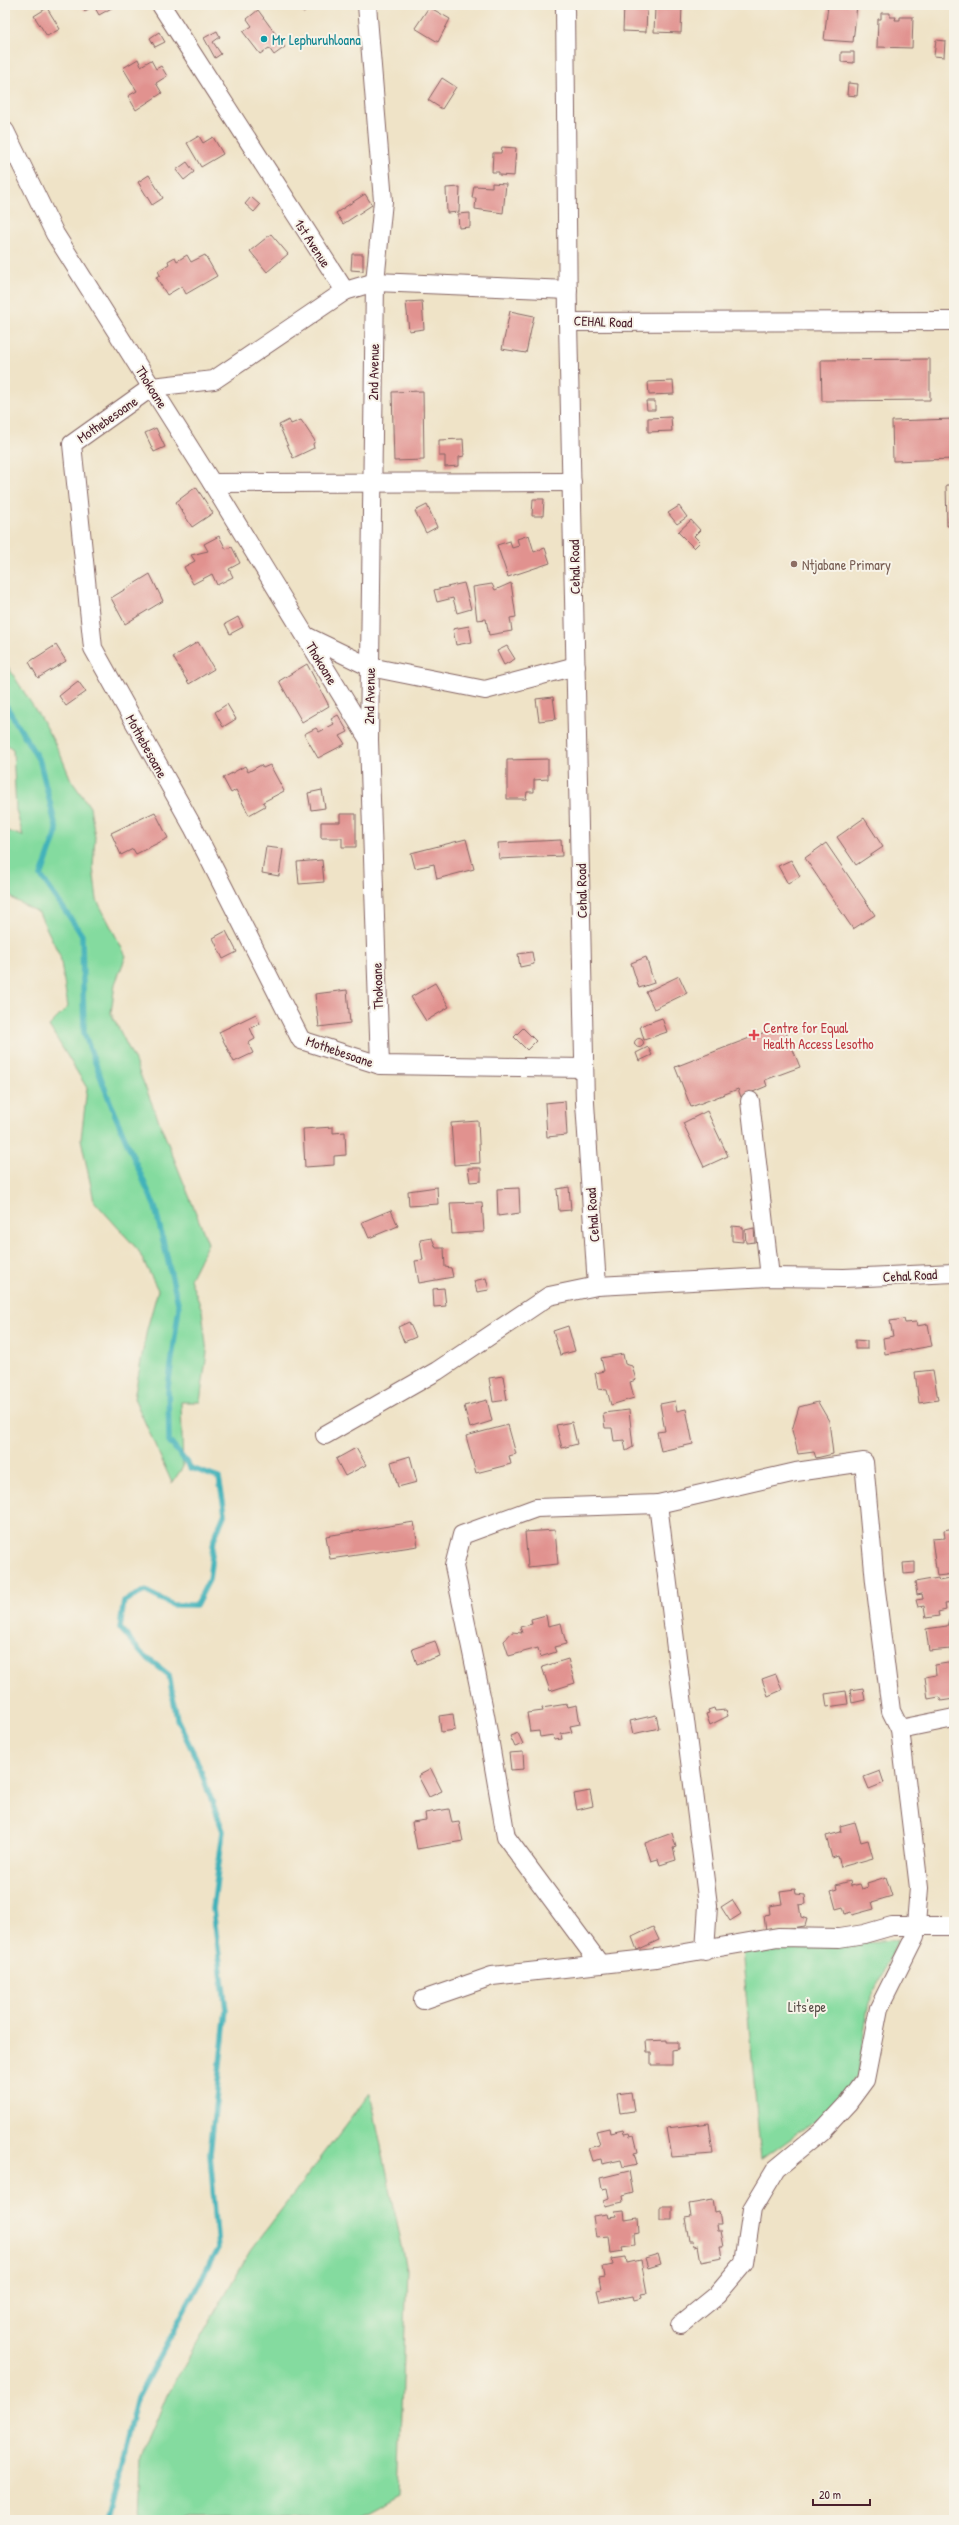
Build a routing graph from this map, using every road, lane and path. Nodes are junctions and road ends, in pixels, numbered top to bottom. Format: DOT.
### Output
graph roads {
  1 [pos="161,5"];
  2 [pos="367,5"];
  3 [pos="565,5"];
  4 [pos="5,131"];
  5 [pos="374,282"];
  6 [pos="568,290"];
  7 [pos="345,291"];
  8 [pos="954,321"];
  9 [pos="568,322"];
  10 [pos="152,387"];
  11 [pos="572,482"];
  12 [pos="212,483"];
  13 [pos="372,483"];
  14 [pos="306,636"];
  15 [pos="576,666"];
  16 [pos="370,668"];
  17 [pos="369,740"];
  18 [pos="380,1065"];
  19 [pos="584,1068"];
  20 [pos="750,1101"];
  21 [pos="954,1273"];
  22 [pos="770,1278"];
  23 [pos="597,1286"];
  24 [pos="325,1435"];
  25 [pos="658,1504"];
  26 [pos="954,1718"];
  27 [pos="900,1729"];
  28 [pos="916,1925"];
  29 [pos="954,1926"];
  30 [pos="705,1951"];
  31 [pos="600,1964"];
  32 [pos="423,2000"];
  33 [pos="680,2325"];
  1 -- 7 [label="street, 1st Avenue"];
  2 -- 5 [label="street, 2nd Avenue"];
  3 -- 6 [label="street, CEHAL Road"];
  4 -- 10 [label="street, Thokoane"];
  5 -- 6 [label="street"];
  5 -- 7 [label="street"];
  5 -- 13 [label="street, 2nd Avenue"];
  6 -- 9 [label="street, CEHAL Road"];
  7 -- 10 [label="street"];
  8 -- 9 [label="street, CEHAL Road"];
  9 -- 11 [label="street, Cehal Road"];
  10 -- 12 [label="street, Thokoane"];
  10 -- 18 [label="street, Mothebesoane"];
  11 -- 13 [label="street"];
  11 -- 15 [label="street, Cehal Road"];
  12 -- 13 [label="street"];
  12 -- 14 [label="street, Thokoane"];
  13 -- 16 [label="street, 2nd Avenue"];
  14 -- 16 [label="street"];
  14 -- 17 [label="street, Thokoane"];
  15 -- 16 [label="street"];
  15 -- 19 [label="street, Cehal Road"];
  16 -- 17 [label="street, 2nd Avenue"];
  17 -- 18 [label="street, Thokoane"];
  18 -- 19 [label="street"];
  19 -- 23 [label="street, Cehal Road"];
  20 -- 22 [label="street"];
  21 -- 22 [label="street, Cehal Road"];
  22 -- 23 [label="street, Cehal Road"];
  23 -- 24 [label="street"];
  25 -- 27 [label="street"];
  25 -- 30 [label="street"];
  25 -- 31 [label="street"];
  26 -- 27 [label="street"];
  27 -- 28 [label="street"];
  28 -- 29 [label="street"];
  28 -- 30 [label="street"];
  28 -- 33 [label="street"];
  30 -- 31 [label="street"];
  31 -- 32 [label="street"];
}
